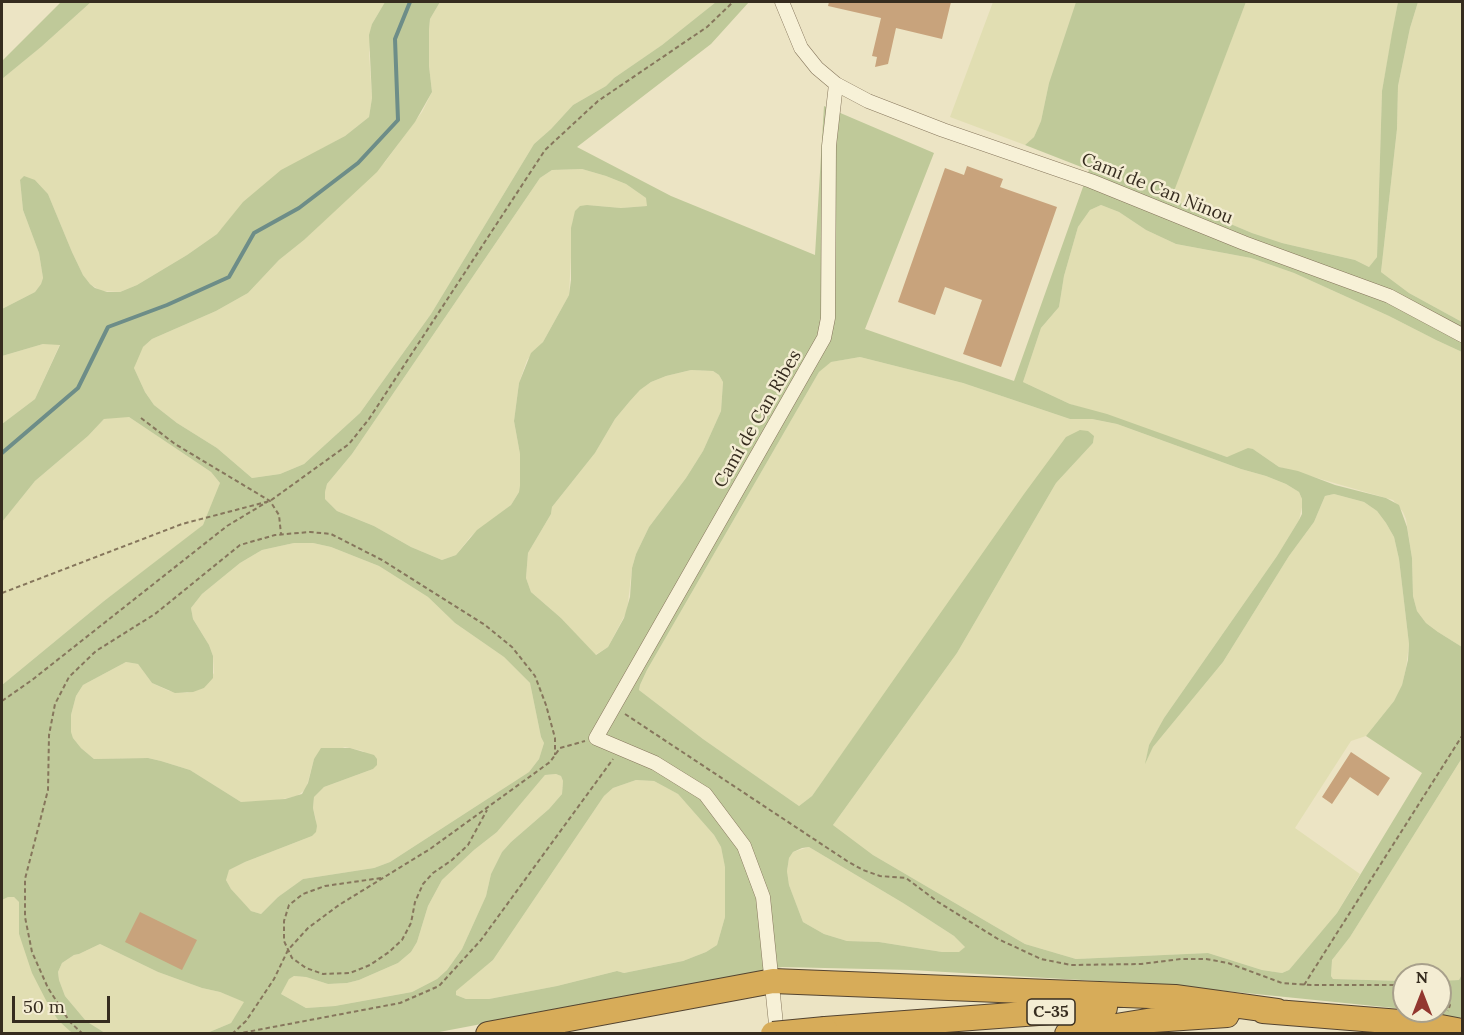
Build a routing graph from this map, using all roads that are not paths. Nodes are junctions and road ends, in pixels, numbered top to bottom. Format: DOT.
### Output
graph roads {
  1 [pos="782,2"];
  2 [pos="836,84"];
  3 [pos="1462,335"];
  4 [pos="773,981"];
  5 [pos="1277,1011"];
  6 [pos="1462,1031"];
  7 [pos="488,1034"];
  8 [pos="775,1034"];
  9 [pos="1067,1034"];
  1 -- 2 [label="street, Camí de Can Ninou"];
  2 -- 3 [label="street, Camí de Can Ninou"];
  2 -- 4 [label="street, Camí de Can Ribes"];
  4 -- 5 [label="highway"];
  4 -- 7 [label="highway"];
  4 -- 8 [label="street"];
  5 -- 6 [label="highway, C-35, bridge"];
  5 -- 8 [label="highway, C-35, bridge"];
  5 -- 9 [label="highway"];
}
